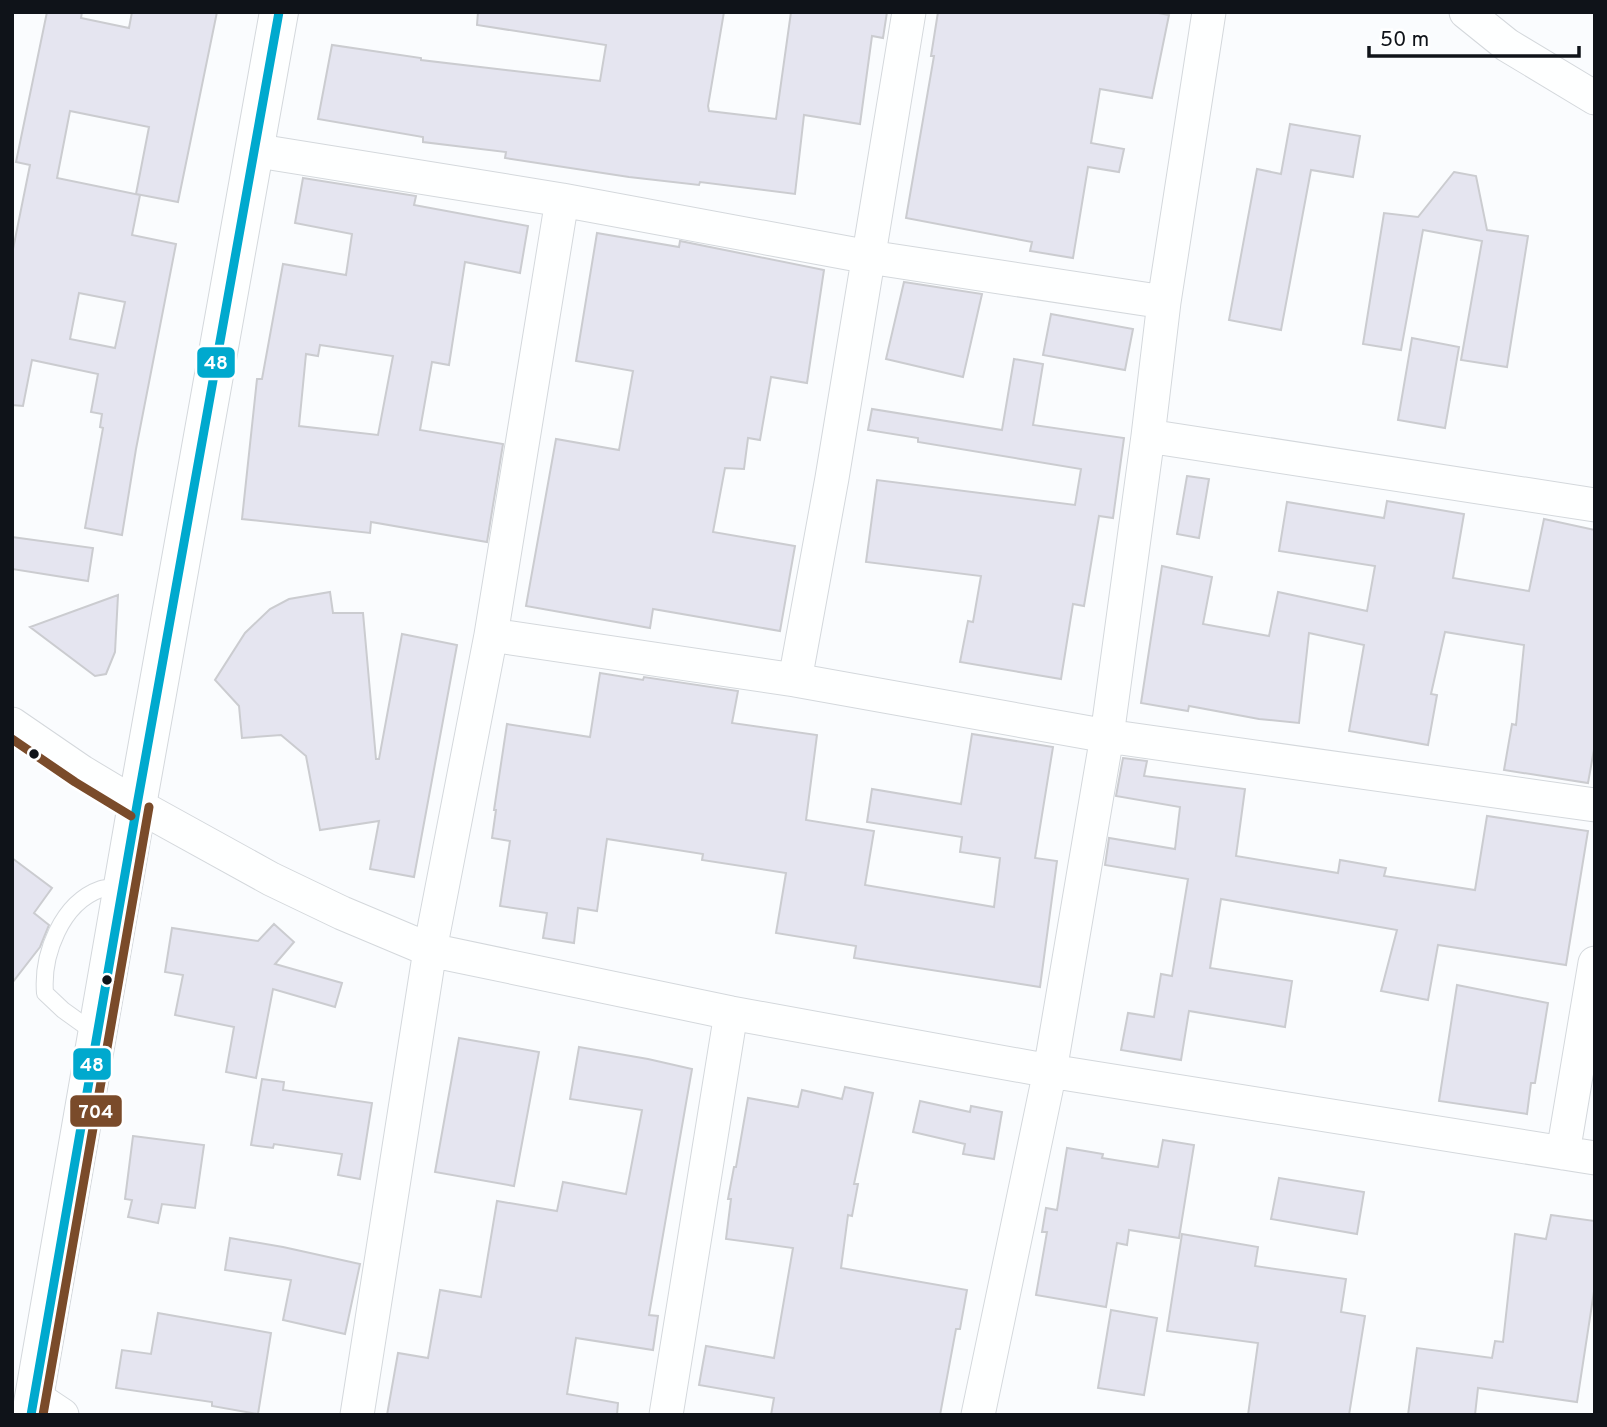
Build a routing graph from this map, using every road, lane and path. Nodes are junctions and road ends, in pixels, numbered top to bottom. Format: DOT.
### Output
graph roads {
  1 [pos="279,12"];
  2 [pos="909,12"];
  3 [pos="1209,12"];
  4 [pos="1466,12"];
  5 [pos="1595,98"];
  6 [pos="253,150"];
  7 [pos="562,200"];
  8 [pos="869,257"];
  9 [pos="1164,302"];
  10 [pos="1148,436"];
  11 [pos="1595,505"];
  12 [pos="491,635"];
  13 [pos="795,680"];
  14 [pos="12,724"];
  15 [pos="1107,736"];
  16 [pos="137,805"];
  17 [pos="1595,805"];
  18 [pos="122,888"];
  19 [pos="430,950"];
  20 [pos="1595,963"];
  21 [pos="731,1013"];
  22 [pos="97,1034"];
  23 [pos="1050,1071"];
  24 [pos="1579,1155"];
  25 [pos="43,1409"];
  26 [pos="985,1414"];
  27 [pos="357,1415"];
  28 [pos="666,1415"];
  1 -- 6 [label="street"];
  2 -- 8 [label="street"];
  3 -- 9 [label="street"];
  4 -- 5 [label="street"];
  6 -- 7 [label="street"];
  6 -- 16 [label="street"];
  7 -- 8 [label="street"];
  7 -- 12 [label="street"];
  8 -- 9 [label="street"];
  8 -- 13 [label="street"];
  9 -- 10 [label="street"];
  10 -- 11 [label="street"];
  10 -- 15 [label="street"];
  12 -- 13 [label="street"];
  12 -- 19 [label="street"];
  13 -- 15 [label="street"];
  14 -- 16 [label="street"];
  15 -- 17 [label="street"];
  15 -- 23 [label="street"];
  16 -- 18 [label="street"];
  16 -- 19 [label="street"];
  18 -- 22 [label="street"];
  18 -- 22 [label="lane"];
  19 -- 21 [label="street"];
  19 -- 27 [label="street"];
  20 -- 24 [label="street"];
  21 -- 23 [label="street"];
  21 -- 28 [label="street"];
  22 -- 25 [label="street"];
  23 -- 24 [label="street"];
  23 -- 26 [label="street"];
}
